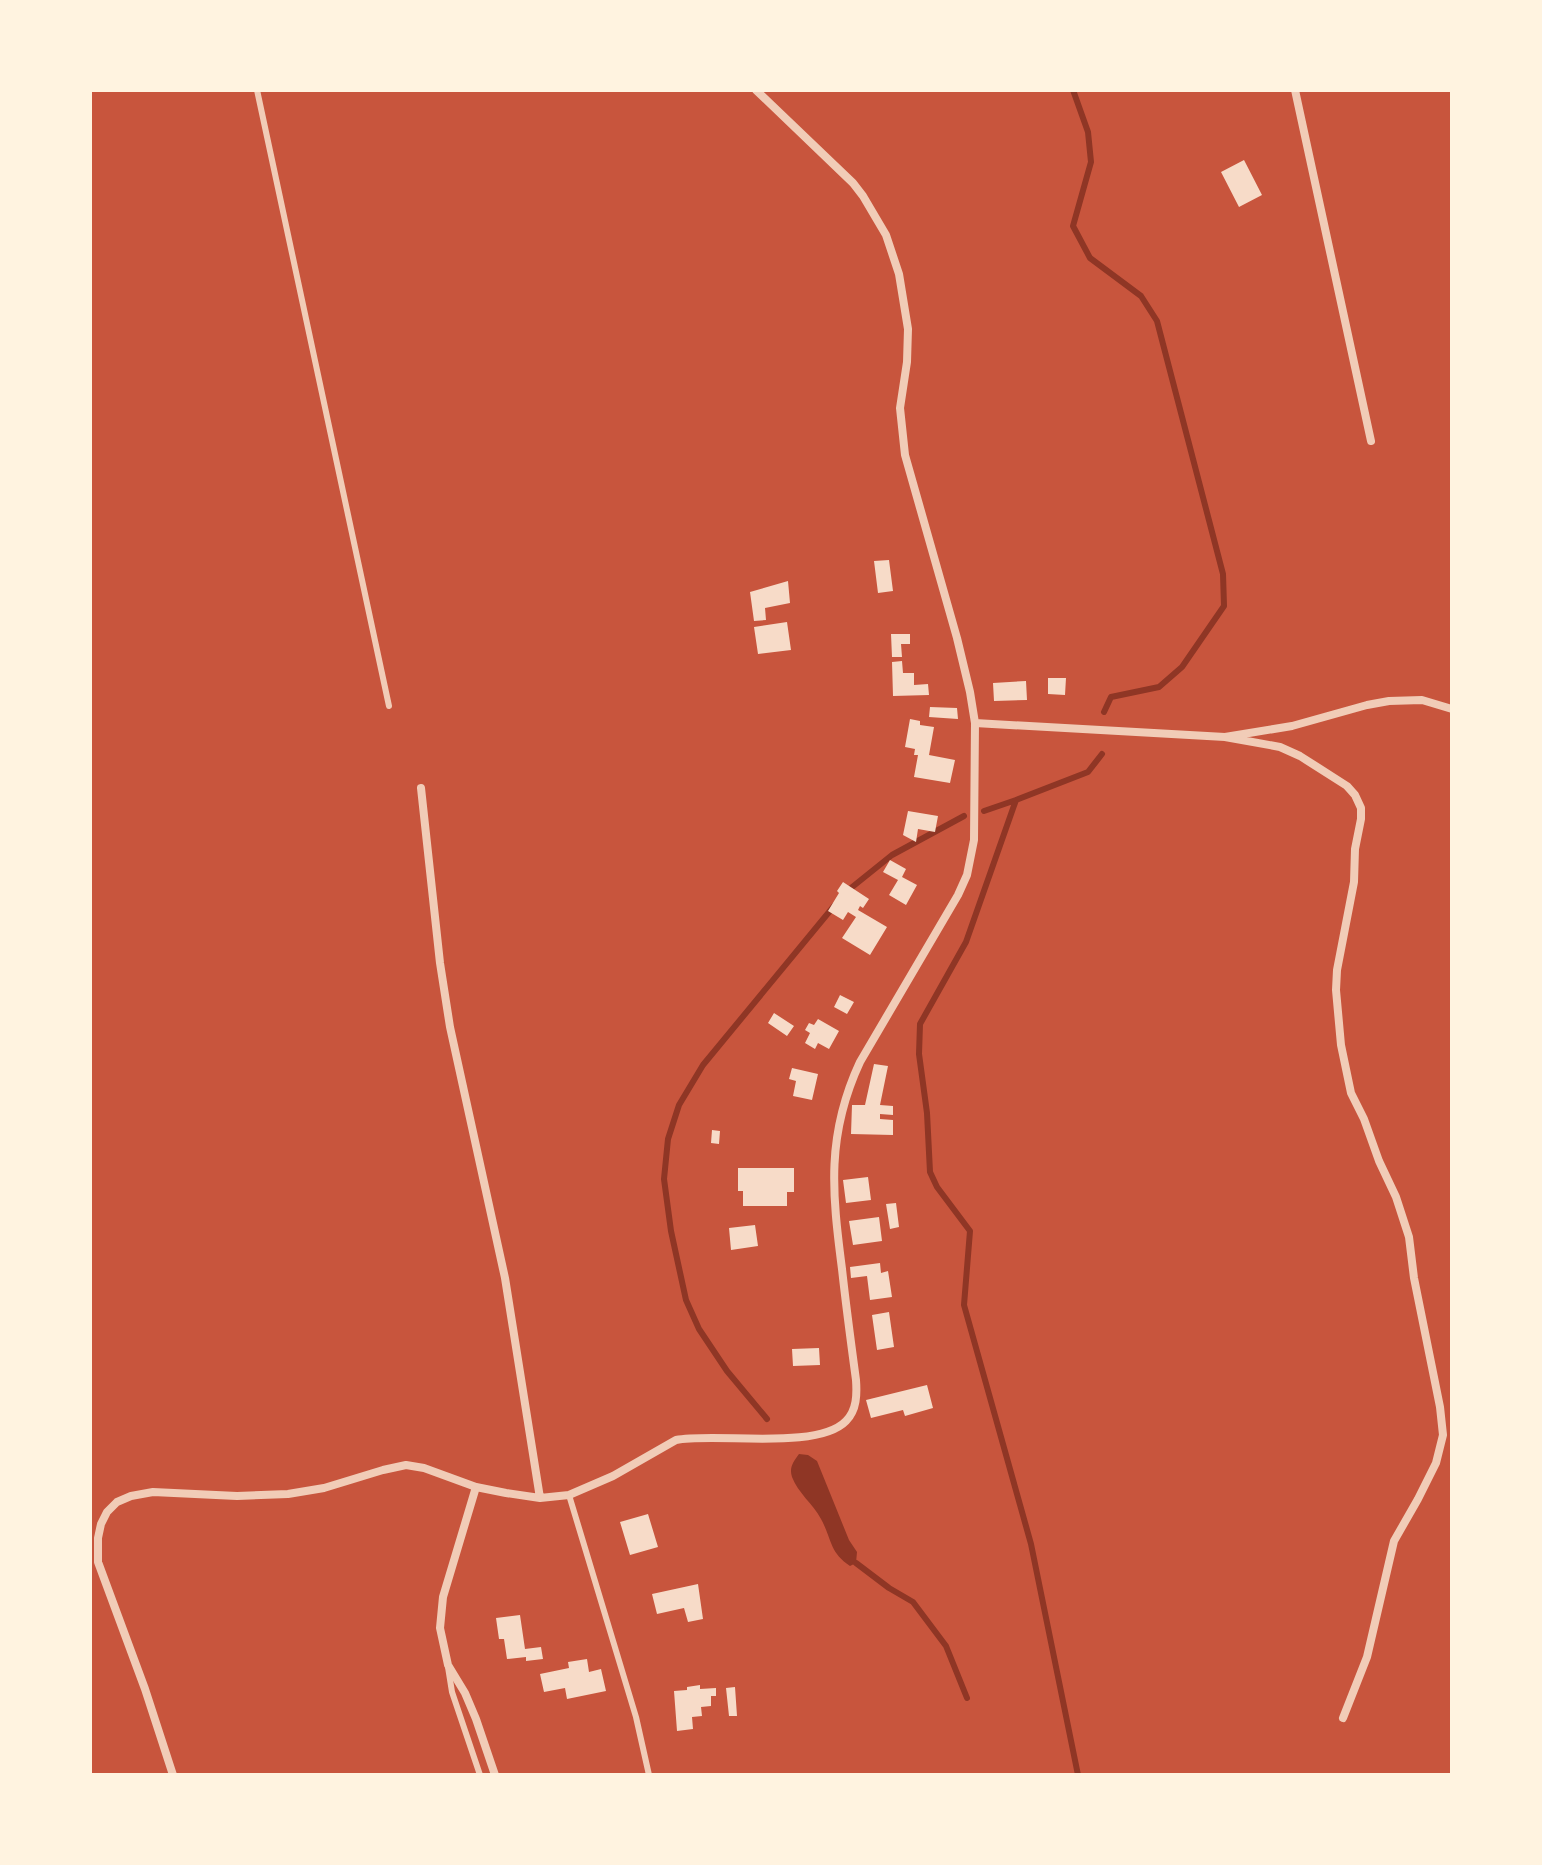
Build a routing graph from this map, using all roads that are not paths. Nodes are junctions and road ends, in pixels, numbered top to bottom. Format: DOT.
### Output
graph roads {
  1 [pos="257,90"];
  2 [pos="756,90"];
  3 [pos="1295,90"];
  4 [pos="1371,441"];
  5 [pos="389,706"];
  6 [pos="1452,709"];
  7 [pos="975,723"];
  8 [pos="1225,737"];
  9 [pos="421,788"];
  10 [pos="476,1487"];
  11 [pos="569,1495"];
  12 [pos="540,1498"];
  13 [pos="446,1656"];
  14 [pos="1343,1718"];
  15 [pos="173,1775"];
  16 [pos="480,1775"];
  17 [pos="495,1775"];
  18 [pos="649,1775"];
  1 -- 5 [label="lane"];
  2 -- 7 [label="street"];
  3 -- 4 [label="street"];
  6 -- 8 [label="street"];
  7 -- 8 [label="street"];
  7 -- 11 [label="street"];
  8 -- 14 [label="street"];
  9 -- 12 [label="street"];
  10 -- 12 [label="street"];
  10 -- 13 [label="street"];
  10 -- 15 [label="street"];
  11 -- 12 [label="street"];
  11 -- 18 [label="lane"];
  13 -- 16 [label="lane"];
  13 -- 17 [label="street"];
}
